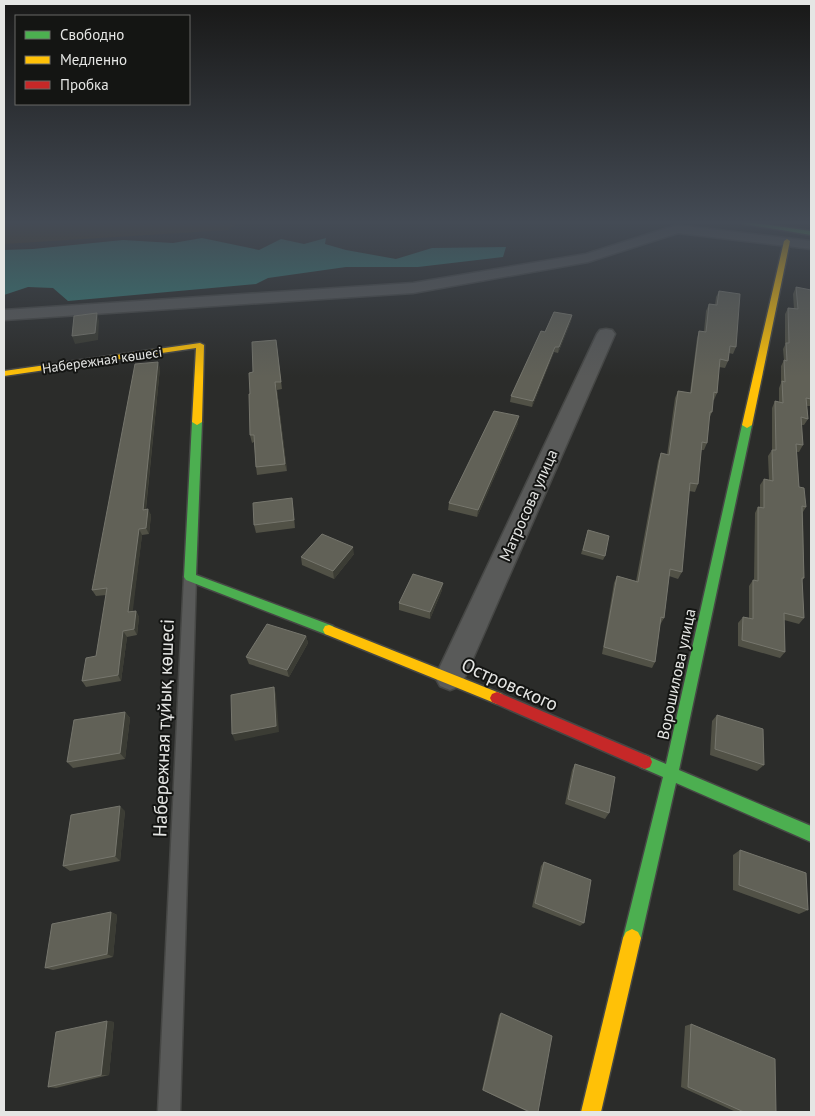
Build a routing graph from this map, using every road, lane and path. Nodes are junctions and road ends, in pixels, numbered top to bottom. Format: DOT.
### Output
graph roads {
  1 [pos="500,273"];
  2 [pos="780,273"];
  3 [pos="4,314"];
  4 [pos="606,334"];
  5 [pos="200,345"];
  6 [pos="4,374"];
  7 [pos="190,577"];
  8 [pos="450,676"];
  9 [pos="671,774"];
  10 [pos="811,834"];
  11 [pos="168,1112"];
  12 [pos="591,1112"];
  1 -- 3 [label="street"];
  2 -- 9 [label="main road, Ворошилова улица"];
  4 -- 8 [label="street, Матросова улица"];
  5 -- 6 [label="main road, Набережная көшесі"];
  5 -- 7 [label="main road, Набережная тұйық көшесі"];
  7 -- 8 [label="main road, Островского"];
  7 -- 11 [label="lane, Набережная тұйық көшесі"];
  8 -- 9 [label="main road, Островского"];
  9 -- 10 [label="main road, Островского"];
  9 -- 12 [label="main road, Ворошилова улица"];
}
